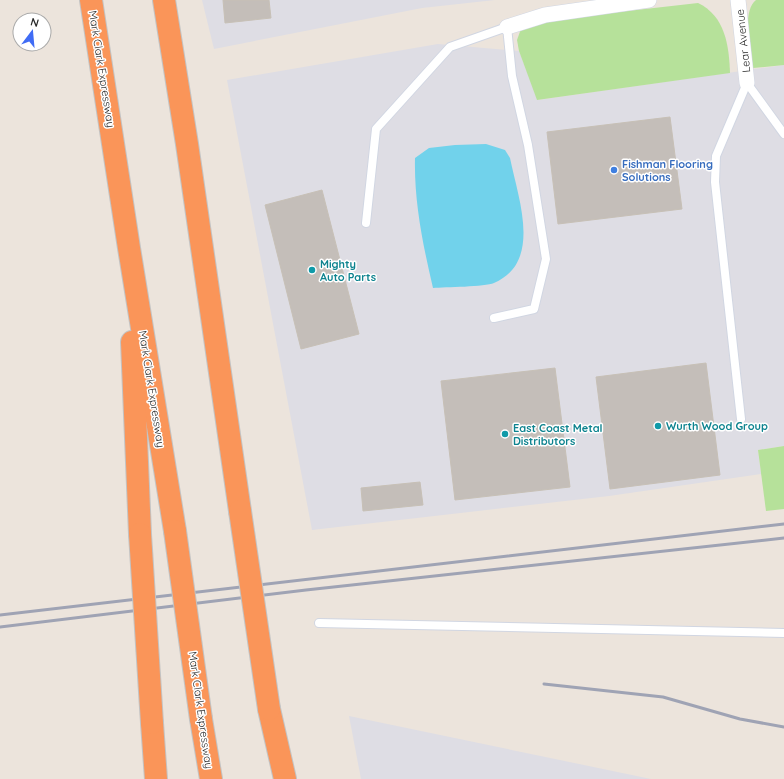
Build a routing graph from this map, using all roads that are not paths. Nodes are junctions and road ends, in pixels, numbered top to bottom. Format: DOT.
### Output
graph roads {
  1 [pos="91,0"];
  2 [pos="164,0"];
  3 [pos="649,0"];
  4 [pos="738,0"];
  5 [pos="507,27"];
  6 [pos="748,83"];
  7 [pos="784,134"];
  8 [pos="366,223"];
  9 [pos="129,248"];
  10 [pos="494,318"];
  11 [pos="740,419"];
  12 [pos="319,623"];
  13 [pos="784,633"];
  14 [pos="269,710"];
  15 [pos="156,779"];
  16 [pos="211,779"];
  17 [pos="279,779"];
  18 [pos="285,779"];
  1 -- 9 [label="highway, Mark Clark Expressway"];
  2 -- 14 [label="highway, bridge"];
  3 -- 5 [label="street"];
  4 -- 6 [label="street, Lear Avenue"];
  5 -- 8 [label="lane"];
  5 -- 10 [label="lane"];
  6 -- 7 [label="lane"];
  6 -- 11 [label="lane"];
  9 -- 15 [label="highway, bridge"];
  9 -- 16 [label="highway, Mark Clark Expressway, bridge"];
  12 -- 13 [label="lane"];
  14 -- 17 [label="highway"];
  14 -- 18 [label="highway"];
}
